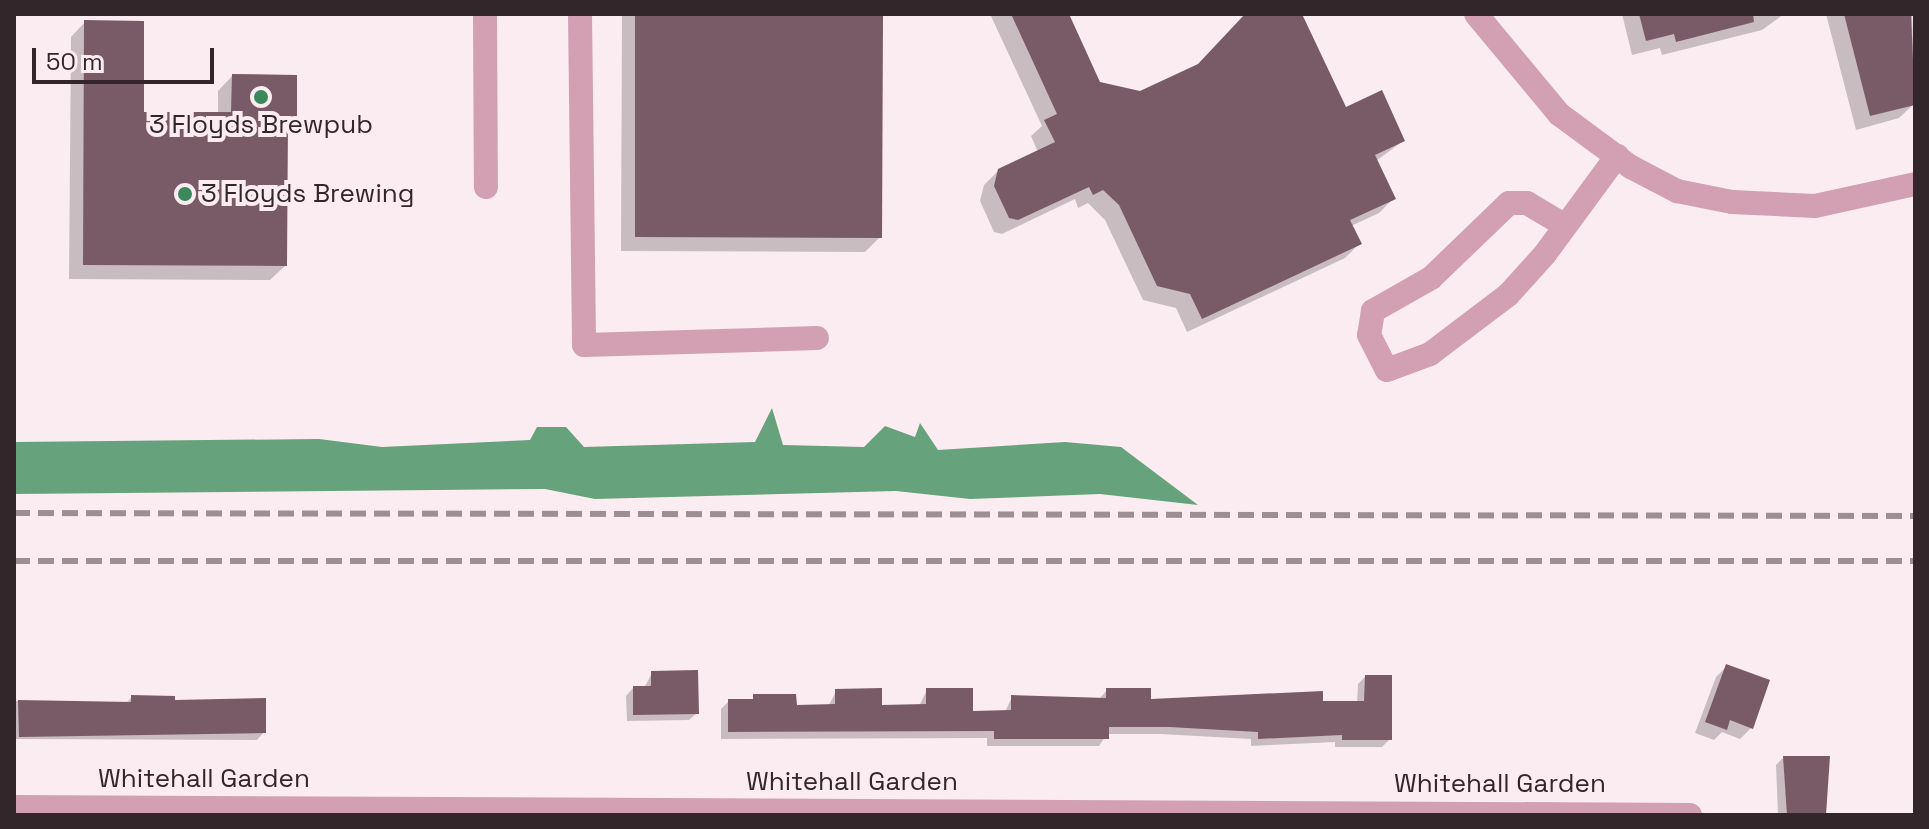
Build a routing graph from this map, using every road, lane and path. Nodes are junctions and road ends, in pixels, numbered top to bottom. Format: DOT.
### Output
graph roads {
  1 [pos="485,14"];
  2 [pos="580,14"];
  3 [pos="1476,14"];
  4 [pos="1617,156"];
  5 [pos="1915,184"];
  6 [pos="486,187"];
  7 [pos="1564,225"];
  8 [pos="817,338"];
  9 [pos="14,807"];
  10 [pos="158,811"];
  11 [pos="524,812"];
  12 [pos="925,813"];
  13 [pos="1324,813"];
  14 [pos="1690,814"];
  1 -- 6 [label="street"];
  2 -- 8 [label="street"];
  3 -- 4 [label="street"];
  4 -- 5 [label="street"];
  4 -- 7 [label="street"];
  7 -- 7 [label="street"];
  9 -- 10 [label="street, Whitehall Garden"];
  10 -- 11 [label="street, Whitehall Garden"];
  11 -- 12 [label="street, Whitehall Garden"];
  12 -- 13 [label="street, Whitehall Garden"];
  13 -- 14 [label="street, Whitehall Garden"];
}
